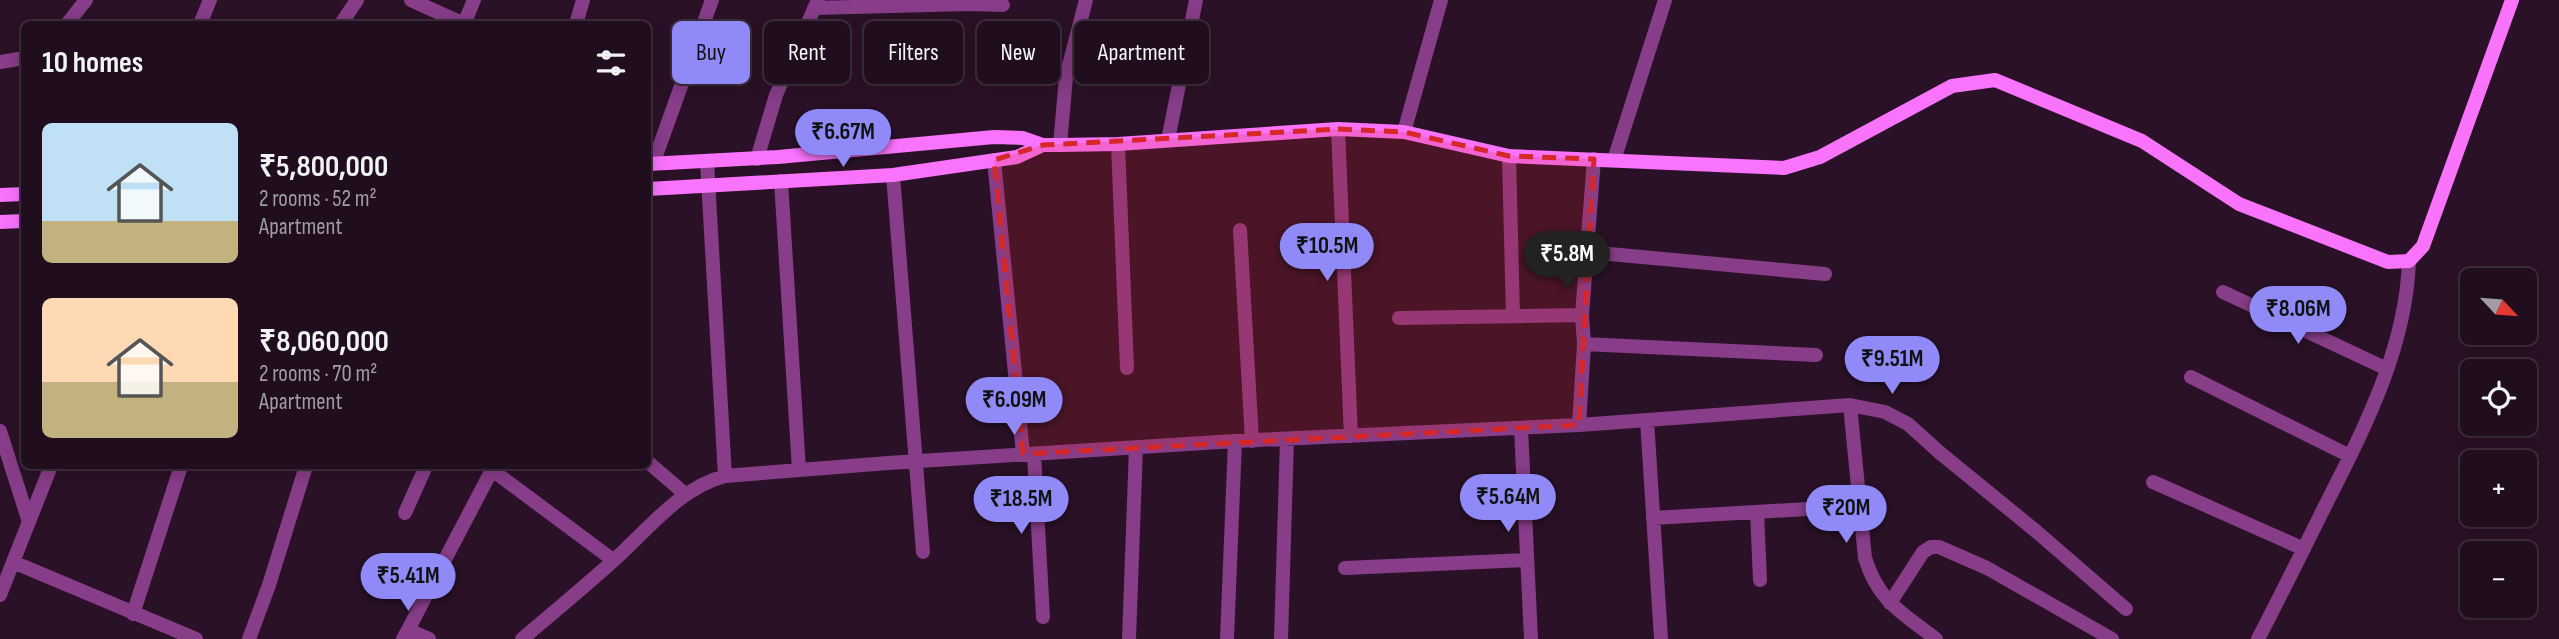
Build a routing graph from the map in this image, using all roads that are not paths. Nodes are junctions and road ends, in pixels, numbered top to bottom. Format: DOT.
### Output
graph roads {
  1 [pos="86,0"];
  2 [pos="210,0"];
  3 [pos="357,0"];
  4 [pos="411,0"];
  5 [pos="474,0"];
  6 [pos="583,0"];
  7 [pos="712,0"];
  8 [pos="1086,0"];
  9 [pos="1196,0"];
  10 [pos="1441,0"];
  11 [pos="1665,0"];
  12 [pos="2512,0"];
  13 [pos="816,4"];
  14 [pos="1003,5"];
  15 [pos="69,21"];
  16 [pos="201,21"];
  17 [pos="343,21"];
  18 [pos="457,21"];
  19 [pos="465,21"];
  20 [pos="577,21"];
  21 [pos="21,58"];
  22 [pos="0,62"];
  23 [pos="1338,128"];
  24 [pos="1404,132"];
  25 [pos="1168,140"];
  26 [pos="1118,144"];
  27 [pos="1043,145"];
  28 [pos="1060,145"];
  29 [pos="1509,156"];
  30 [pos="757,159"];
  31 [pos="1594,159"];
  32 [pos="994,160"];
  33 [pos="1614,160"];
  34 [pos="651,161"];
  35 [pos="708,162"];
  36 [pos="651,164"];
  37 [pos="893,174"];
  38 [pos="781,181"];
  39 [pos="709,187"];
  40 [pos="651,189"];
  41 [pos="21,194"];
  42 [pos="0,195"];
  43 [pos="21,221"];
  44 [pos="0,222"];
  45 [pos="1240,230"];
  46 [pos="1588,252"];
  47 [pos="2409,261"];
  48 [pos="1825,274"];
  49 [pos="2223,292"];
  50 [pos="1582,314"];
  51 [pos="1513,316"];
  52 [pos="1399,318"];
  53 [pos="1584,344"];
  54 [pos="1816,355"];
  55 [pos="1127,368"];
  56 [pos="2387,369"];
  57 [pos="2191,377"];
  58 [pos="1850,405"];
  59 [pos="1647,420"];
  60 [pos="1579,425"];
  61 [pos="1521,428"];
  62 [pos="0,431"];
  63 [pos="1351,436"];
  64 [pos="1287,439"];
  65 [pos="1252,441"];
  66 [pos="1235,442"];
  67 [pos="1136,447"];
  68 [pos="1029,454"];
  69 [pos="2350,456"];
  70 [pos="916,461"];
  71 [pos="651,465"];
  72 [pos="50,469"];
  73 [pos="180,469"];
  74 [pos="305,469"];
  75 [pos="425,469"];
  76 [pos="492,469"];
  77 [pos="494,469"];
  78 [pos="799,470"];
  79 [pos="725,476"];
  80 [pos="2152,482"];
  81 [pos="685,494"];
  82 [pos="1859,506"];
  83 [pos="1757,512"];
  84 [pos="405,513"];
  85 [pos="1653,518"];
  86 [pos="29,522"];
  87 [pos="2304,549"];
  88 [pos="923,552"];
  89 [pos="614,561"];
  90 [pos="1527,561"];
  91 [pos="13,562"];
  92 [pos="1345,568"];
  93 [pos="1760,580"];
  94 [pos="0,596"];
  95 [pos="1890,603"];
  96 [pos="2126,609"];
  97 [pos="132,614"];
  98 [pos="1043,617"];
  99 [pos="406,635"];
  100 [pos="196,639"];
  101 [pos="249,639"];
  102 [pos="429,639"];
  103 [pos="522,639"];
  104 [pos="1129,639"];
  105 [pos="1227,639"];
  106 [pos="1281,639"];
  107 [pos="1531,639"];
  108 [pos="1661,639"];
  109 [pos="1936,639"];
  110 [pos="2112,639"];
  111 [pos="2258,639"];
  1 -- 15 [label="street"];
  2 -- 16 [label="street"];
  3 -- 17 [label="street"];
  4 -- 18 [label="street"];
  5 -- 19 [label="street"];
  6 -- 20 [label="street"];
  7 -- 34 [label="street"];
  8 -- 28 [label="street"];
  9 -- 25 [label="street"];
  10 -- 24 [label="street"];
  11 -- 33 [label="street"];
  12 -- 47 [label="street"];
  13 -- 14 [label="street"];
  13 -- 30 [label="street"];
  21 -- 22 [label="street"];
  23 -- 24 [label="street"];
  23 -- 25 [label="street"];
  23 -- 63 [label="street"];
  24 -- 29 [label="street"];
  25 -- 26 [label="street"];
  26 -- 28 [label="street"];
  26 -- 55 [label="street"];
  27 -- 28 [label="street"];
  27 -- 30 [label="street"];
  27 -- 32 [label="street"];
  29 -- 31 [label="street"];
  29 -- 51 [label="street"];
  30 -- 35 [label="street"];
  31 -- 33 [label="street"];
  31 -- 46 [label="street"];
  32 -- 37 [label="street"];
  32 -- 68 [label="street"];
  33 -- 47 [label="street"];
  35 -- 36 [label="street"];
  35 -- 39 [label="street"];
  37 -- 38 [label="street"];
  37 -- 70 [label="street"];
  38 -- 39 [label="street"];
  38 -- 78 [label="street"];
  39 -- 40 [label="street"];
  39 -- 79 [label="street"];
  41 -- 42 [label="street"];
  43 -- 44 [label="street"];
  45 -- 65 [label="street"];
  46 -- 48 [label="street"];
  46 -- 50 [label="street"];
  47 -- 56 [label="street"];
  49 -- 56 [label="street"];
  50 -- 51 [label="street"];
  50 -- 53 [label="street"];
  51 -- 52 [label="street"];
  53 -- 54 [label="street"];
  53 -- 60 [label="street"];
  56 -- 69 [label="street"];
  57 -- 69 [label="street"];
  58 -- 59 [label="street"];
  58 -- 82 [label="street"];
  58 -- 96 [label="street"];
  59 -- 60 [label="street"];
  59 -- 85 [label="street"];
  60 -- 61 [label="street"];
  61 -- 63 [label="street"];
  61 -- 90 [label="street"];
  62 -- 86 [label="street"];
  63 -- 64 [label="street"];
  64 -- 65 [label="street"];
  64 -- 106 [label="street"];
  65 -- 66 [label="street"];
  66 -- 67 [label="street"];
  66 -- 105 [label="street"];
  67 -- 68 [label="street"];
  67 -- 104 [label="street"];
  68 -- 70 [label="street"];
  68 -- 98 [label="street"];
  69 -- 87 [label="street"];
  70 -- 78 [label="street"];
  70 -- 88 [label="street"];
  71 -- 81 [label="street"];
  72 -- 86 [label="street"];
  73 -- 97 [label="street"];
  74 -- 101 [label="street"];
  75 -- 84 [label="street"];
  76 -- 99 [label="street"];
  77 -- 89 [label="street"];
  78 -- 79 [label="street"];
  79 -- 81 [label="street"];
  80 -- 87 [label="street"];
  81 -- 89 [label="street"];
  82 -- 83 [label="street"];
  82 -- 95 [label="street"];
  83 -- 85 [label="street"];
  83 -- 93 [label="street"];
  85 -- 108 [label="street"];
  86 -- 91 [label="street"];
  87 -- 111 [label="street"];
  89 -- 103 [label="street"];
  90 -- 92 [label="street"];
  90 -- 107 [label="street"];
  91 -- 94 [label="street"];
  91 -- 97 [label="street"];
  95 -- 109 [label="street"];
  95 -- 110 [label="street"];
  97 -- 100 [label="street"];
  99 -- 102 [label="street"];
}
